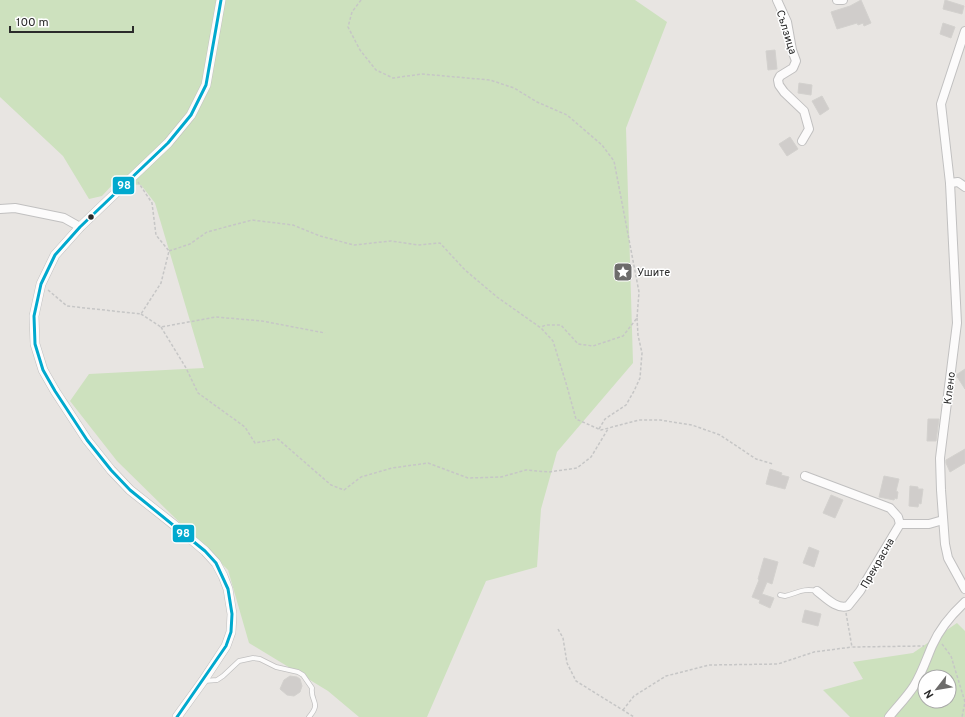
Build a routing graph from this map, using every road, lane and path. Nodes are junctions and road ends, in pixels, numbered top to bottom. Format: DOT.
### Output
graph roads {
  1 [pos="221,0"];
  2 [pos="361,0"];
  3 [pos="777,0"];
  4 [pos="837,0"];
  5 [pos="844,0"];
  6 [pos="965,31"];
  7 [pos="962,53"];
  8 [pos="802,141"];
  9 [pos="134,176"];
  10 [pos="950,183"];
  11 [pos="965,187"];
  12 [pos="0,208"];
  13 [pos="80,227"];
  14 [pos="169,251"];
  15 [pos="41,284"];
  16 [pos="141,314"];
  17 [pos="637,318"];
  18 [pos="161,328"];
  19 [pos="541,328"];
  20 [pos="325,333"];
  21 [pos="599,429"];
  22 [pos="608,429"];
  23 [pos="773,464"];
  24 [pos="805,476"];
  25 [pos="943,520"];
  26 [pos="900,524"];
  27 [pos="965,589"];
  28 [pos="817,591"];
  29 [pos="780,595"];
  30 [pos="965,602"];
  31 [pos="845,608"];
  32 [pos="558,628"];
  33 [pos="937,638"];
  34 [pos="932,646"];
  35 [pos="852,647"];
  36 [pos="203,681"];
  37 [pos="623,710"];
  38 [pos="177,717"];
  39 [pos="309,717"];
  40 [pos="634,717"];
  41 [pos="889,717"];
  42 [pos="962,717"];
  1 -- 9 [label="street"];
  2 -- 17 [label="path"];
  3 -- 8 [label="street, Сълзица"];
  4 -- 5 [label="street"];
  6 -- 7 [label="street, Клено"];
  7 -- 10 [label="street, Клено"];
  9 -- 13 [label="street"];
  9 -- 14 [label="path"];
  10 -- 11 [label="street"];
  10 -- 25 [label="street, Клено"];
  12 -- 13 [label="street"];
  13 -- 15 [label="street"];
  14 -- 16 [label="path"];
  14 -- 19 [label="path"];
  15 -- 16 [label="path"];
  15 -- 36 [label="street"];
  16 -- 18 [label="path"];
  17 -- 19 [label="path"];
  17 -- 21 [label="path"];
  18 -- 20 [label="path"];
  18 -- 22 [label="path"];
  19 -- 21 [label="path"];
  21 -- 22 [label="path"];
  22 -- 23 [label="path"];
  24 -- 26 [label="street"];
  25 -- 26 [label="street"];
  25 -- 27 [label="street, Клено"];
  26 -- 31 [label="street, Прекрасна"];
  28 -- 29 [label="lane"];
  28 -- 31 [label="street"];
  30 -- 33 [label="street"];
  31 -- 35 [label="path"];
  32 -- 37 [label="path"];
  33 -- 34 [label="street"];
  33 -- 42 [label="path"];
  34 -- 35 [label="path"];
  34 -- 41 [label="street"];
  35 -- 37 [label="path"];
  36 -- 38 [label="street"];
  36 -- 39 [label="lane"];
  37 -- 40 [label="path"];
}
